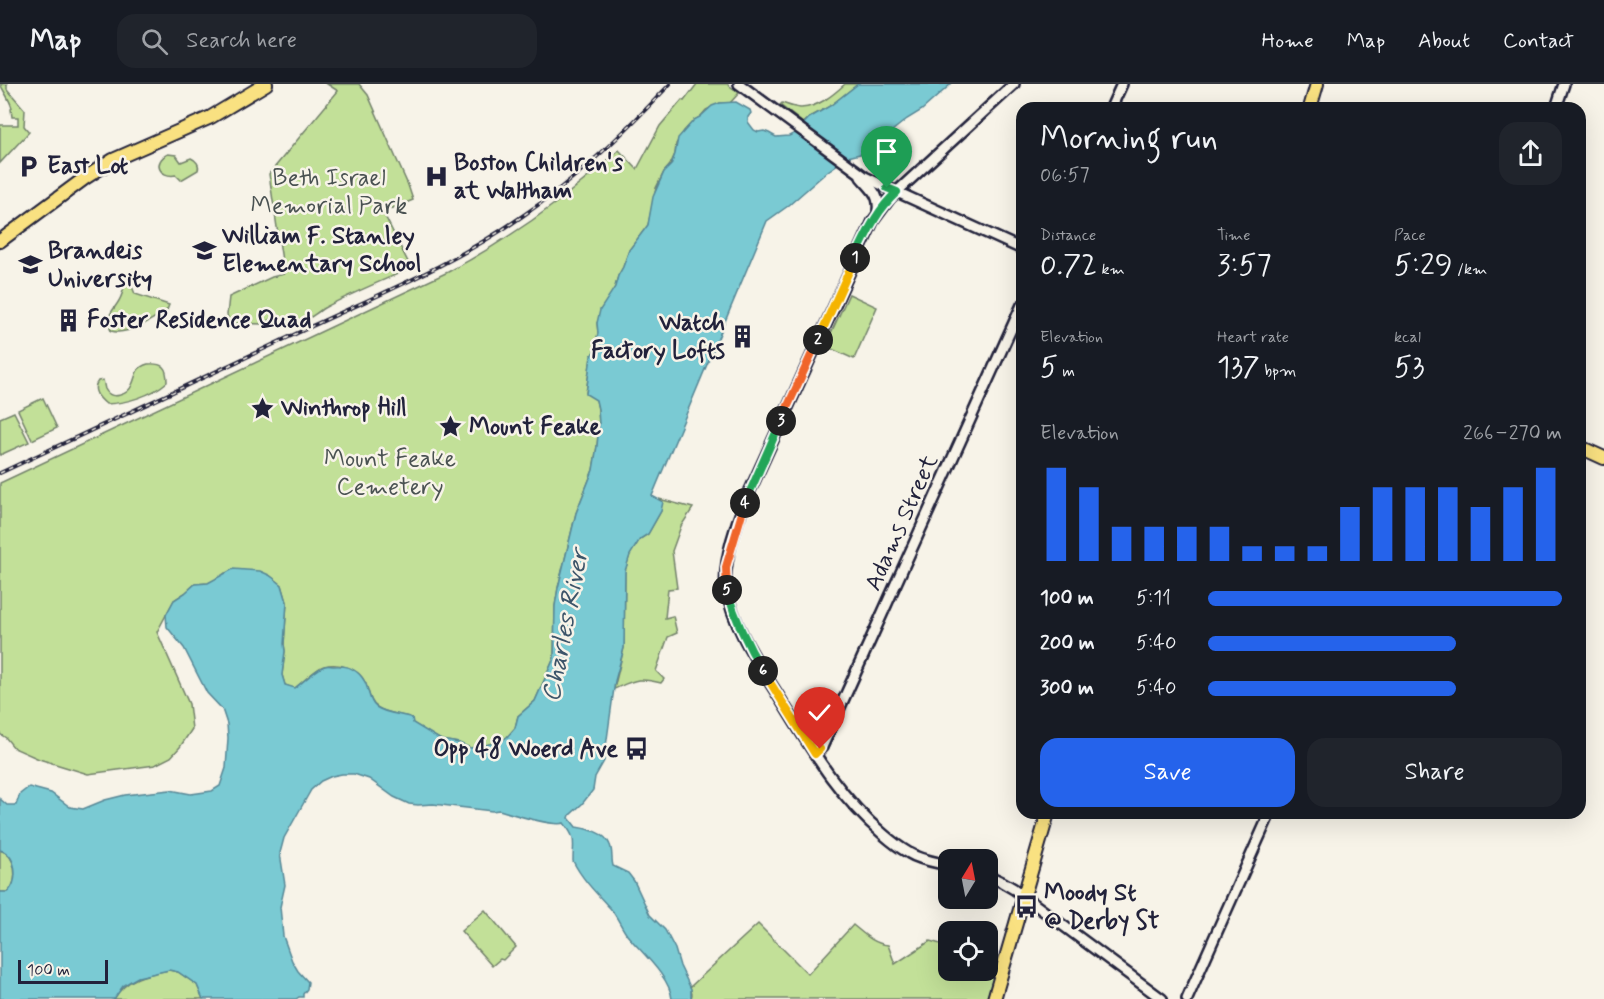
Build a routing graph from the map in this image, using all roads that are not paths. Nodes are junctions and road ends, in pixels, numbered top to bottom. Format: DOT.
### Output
graph roads {
  1 [pos="266,84"];
  2 [pos="739,84"];
  3 [pos="1014,84"];
  4 [pos="1122,84"];
  5 [pos="1317,84"];
  6 [pos="1564,84"];
  7 [pos="1114,102"];
  8 [pos="1312,102"];
  9 [pos="1558,102"];
  10 [pos="851,167"];
  11 [pos="897,192"];
  12 [pos="878,213"];
  13 [pos="0,241"];
  14 [pos="1016,246"];
  15 [pos="1016,318"];
  16 [pos="1586,450"];
  17 [pos="1604,458"];
  18 [pos="815,754"];
  19 [pos="1046,819"];
  20 [pos="1267,819"];
  21 [pos="938,862"];
  22 [pos="998,880"];
  23 [pos="1024,896"];
  24 [pos="994,999"];
  25 [pos="1162,999"];
  26 [pos="1187,999"];
  1 -- 13 [label="main road"];
  2 -- 10 [label="street"];
  3 -- 11 [label="street"];
  4 -- 7 [label="street"];
  5 -- 8 [label="main road"];
  6 -- 9 [label="street"];
  10 -- 11 [label="street"];
  10 -- 12 [label="street"];
  11 -- 12 [label="street"];
  11 -- 14 [label="street"];
  12 -- 18 [label="street"];
  15 -- 18 [label="street, Adams Street"];
  16 -- 17 [label="main road"];
  18 -- 21 [label="street"];
  19 -- 23 [label="main road"];
  20 -- 26 [label="street"];
  22 -- 23 [label="street"];
  23 -- 24 [label="main road"];
  23 -- 25 [label="street"];
}
